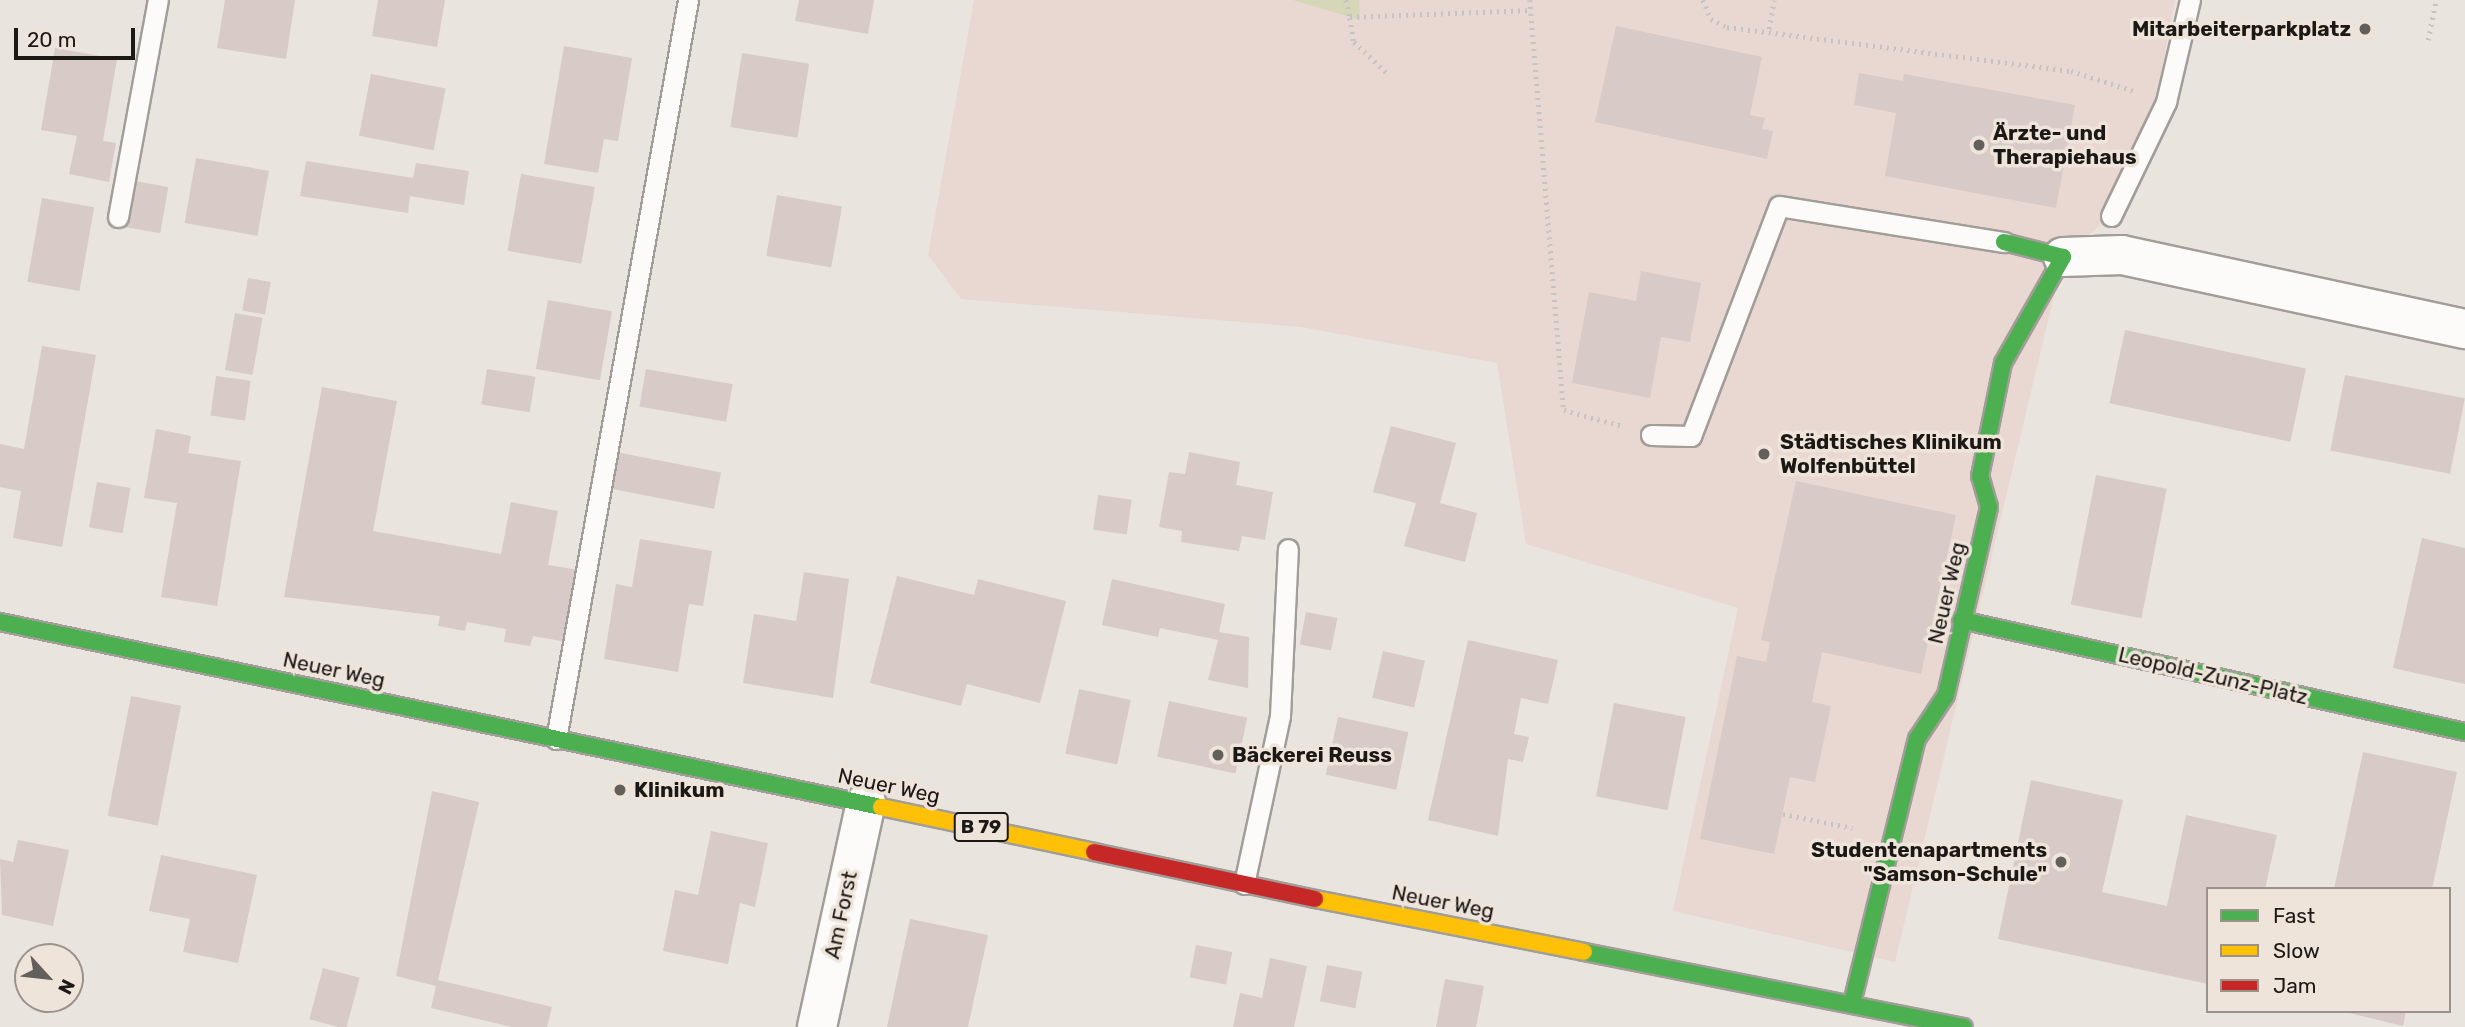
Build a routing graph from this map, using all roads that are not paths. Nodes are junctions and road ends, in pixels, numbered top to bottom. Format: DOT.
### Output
graph roads {
  1 [pos="158,0"];
  2 [pos="688,0"];
  3 [pos="2190,0"];
  4 [pos="2111,216"];
  5 [pos="118,217"];
  6 [pos="2004,242"];
  7 [pos="2063,257"];
  8 [pos="2465,329"];
  9 [pos="1651,435"];
  10 [pos="1287,549"];
  11 [pos="1961,620"];
  12 [pos="0,622"];
  13 [pos="2465,732"];
  14 [pos="556,738"];
  15 [pos="866,803"];
  16 [pos="1244,884"];
  17 [pos="1852,1003"];
  18 [pos="817,1027"];
  19 [pos="1964,1027"];
  1 -- 5 [label="lane"];
  2 -- 14 [label="lane"];
  3 -- 4 [label="lane"];
  6 -- 7 [label="main road"];
  6 -- 9 [label="lane"];
  7 -- 8 [label="street"];
  7 -- 11 [label="main road, Neuer Weg"];
  10 -- 16 [label="lane"];
  11 -- 13 [label="main road, Leopold-Zunz-Platz"];
  11 -- 17 [label="main road, Neuer Weg"];
  12 -- 14 [label="main road, Neuer Weg / B 79"];
  14 -- 15 [label="main road, Neuer Weg / B 79"];
  15 -- 16 [label="main road, Neuer Weg / B 79"];
  15 -- 18 [label="street, Am Forst"];
  16 -- 17 [label="main road, Neuer Weg / B 79"];
  17 -- 19 [label="main road, Neuer Weg / B 79"];
}
